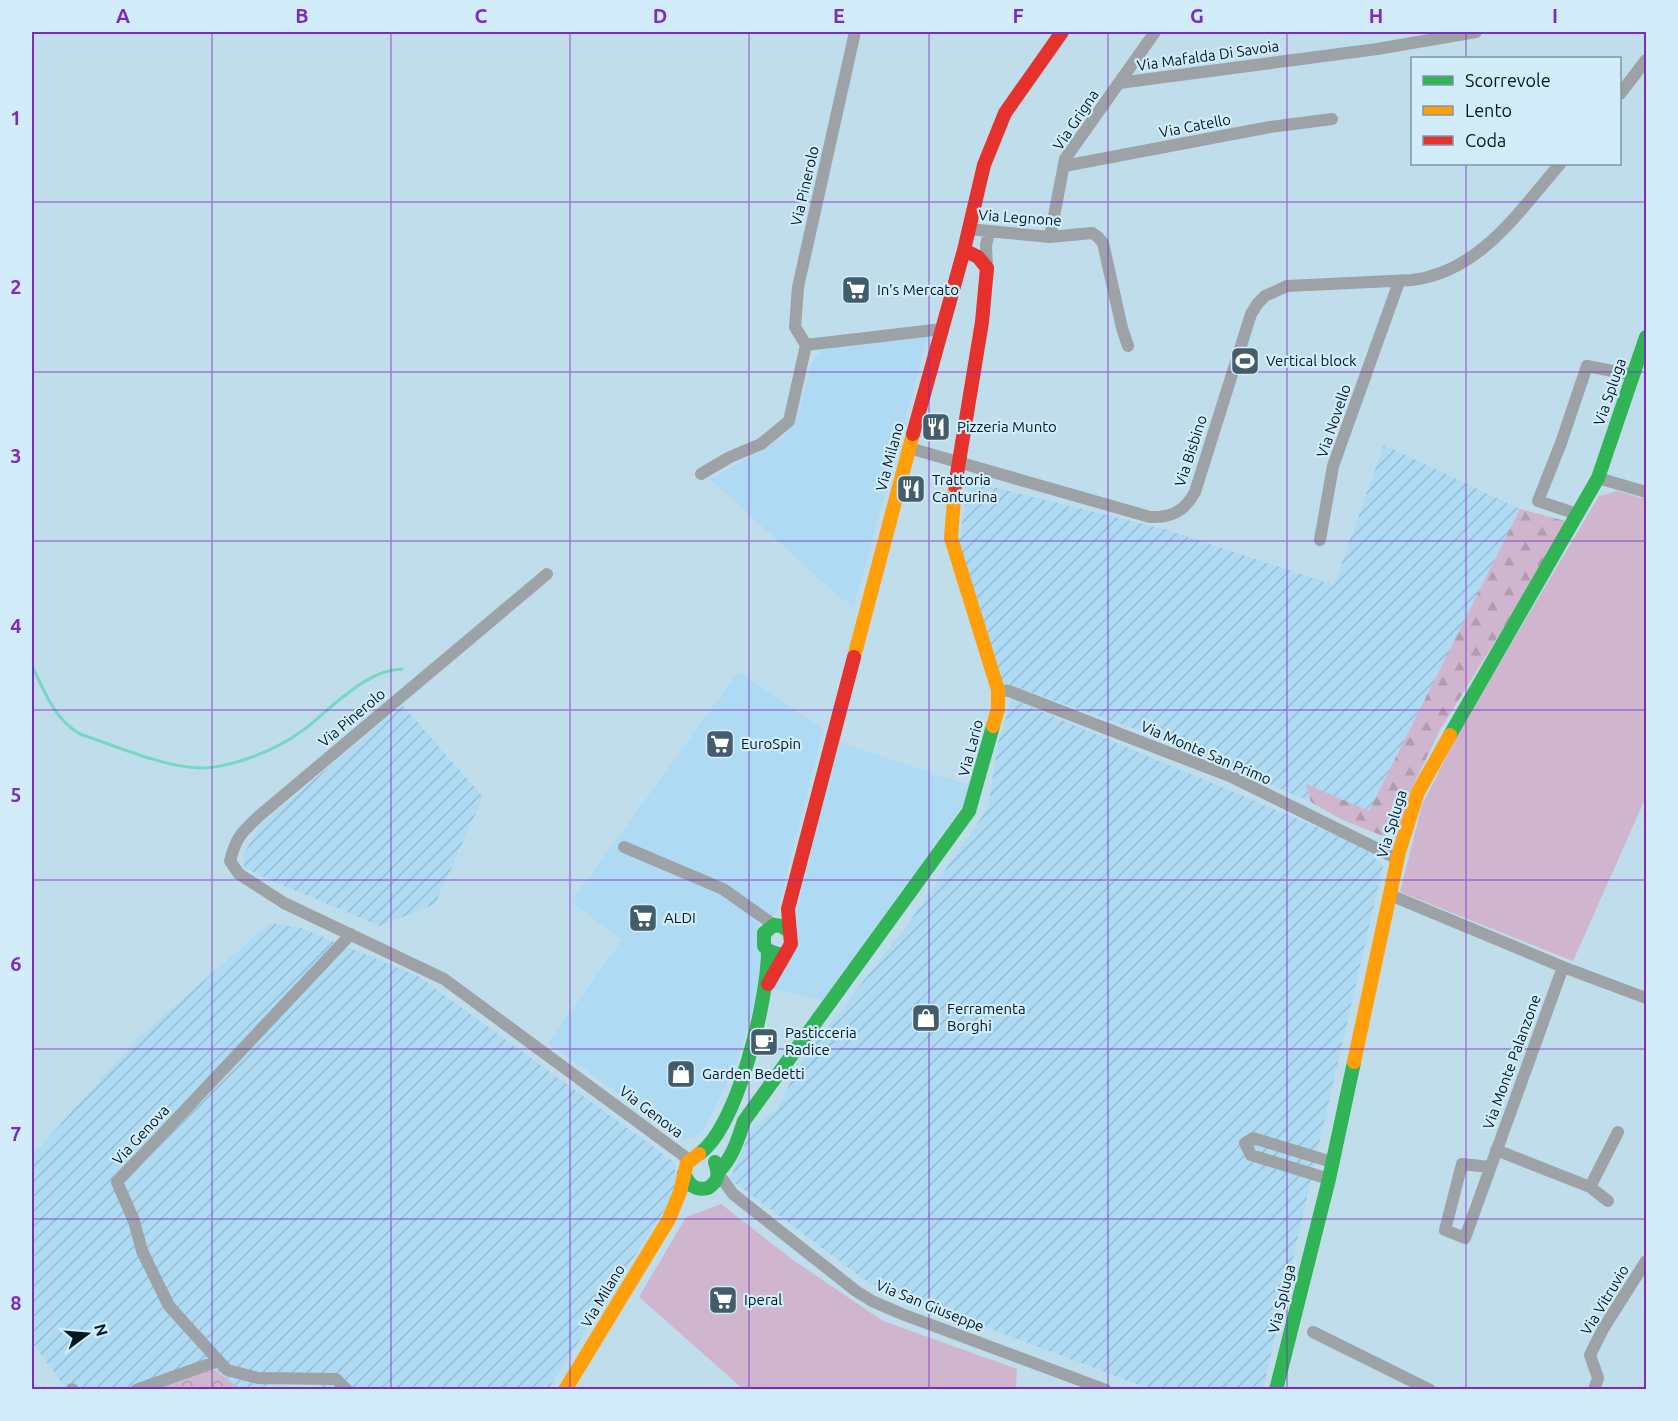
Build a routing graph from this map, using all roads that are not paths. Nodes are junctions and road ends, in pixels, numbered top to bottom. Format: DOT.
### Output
graph roads {
  1 [pos="855,32"];
  2 [pos="1062,32"];
  3 [pos="1155,32"];
  4 [pos="1415,32"];
  5 [pos="1476,32"];
  6 [pos="1407,45"];
  7 [pos="1647,60"];
  8 [pos="1119,83"];
  9 [pos="1621,93"];
  10 [pos="1332,119"];
  11 [pos="1559,165"];
  12 [pos="1064,166"];
  13 [pos="968,229"];
  14 [pos="988,233"];
  15 [pos="1050,237"];
  16 [pos="964,250"];
  17 [pos="987,268"];
  18 [pos="1399,282"];
  19 [pos="942,329"];
  20 [pos="1647,337"];
  21 [pos="806,345"];
  22 [pos="1128,346"];
  23 [pos="1633,375"];
  24 [pos="909,448"];
  25 [pos="957,460"];
  26 [pos="701,474"];
  27 [pos="1598,478"];
  28 [pos="1647,492"];
  29 [pos="1577,514"];
  30 [pos="1320,540"];
  31 [pos="547,574"];
  32 [pos="998,690"];
  33 [pos="624,847"];
  34 [pos="1398,859"];
  35 [pos="270,894"];
  36 [pos="1390,895"];
  37 [pos="788,909"];
  38 [pos="771,928"];
  39 [pos="789,931"];
  40 [pos="351,934"];
  41 [pos="768,951"];
  42 [pos="786,951"];
  43 [pos="1563,967"];
  44 [pos="768,984"];
  45 [pos="1647,998"];
  46 [pos="1618,1132"];
  47 [pos="716,1133"];
  48 [pos="1496,1150"];
  49 [pos="689,1161"];
  50 [pos="1332,1162"];
  51 [pos="718,1167"];
  52 [pos="1490,1167"];
  53 [pos="1329,1179"];
  54 [pos="1590,1187"];
  55 [pos="701,1188"];
  56 [pos="732,1194"];
  57 [pos="1608,1201"];
  58 [pos="669,1219"];
  59 [pos="1647,1261"];
  60 [pos="1313,1332"];
  61 [pos="218,1361"];
  62 [pos="1284,1364"];
  63 [pos="136,1389"];
  64 [pos="347,1389"];
  65 [pos="565,1389"];
  66 [pos="1106,1389"];
  67 [pos="1276,1389"];
  68 [pos="1286,1389"];
  69 [pos="1430,1389"];
  70 [pos="1594,1389"];
  1 -- 21 [label="street, Via Pinerolo"];
  2 -- 13 [label="street, Via Milano"];
  3 -- 8 [label="street, Via Grigna"];
  4 -- 6 [label="street"];
  5 -- 6 [label="street, Via Mafalda Di Savoia"];
  6 -- 8 [label="street, Via Mafalda Di Savoia"];
  7 -- 9 [label="street"];
  8 -- 12 [label="street, Via Grigna"];
  10 -- 12 [label="street, Via Catello"];
  11 -- 18 [label="street, Via Bisbino"];
  12 -- 15 [label="street, Via Grigna"];
  13 -- 14 [label="street, Via Legnone"];
  13 -- 16 [label="street, Via Milano"];
  14 -- 15 [label="street, Via Legnone"];
  14 -- 17 [label="street, Via Lario"];
  15 -- 22 [label="street, Via Legnone"];
  16 -- 17 [label="street"];
  16 -- 19 [label="street, Via Milano"];
  17 -- 25 [label="street, Via Lario"];
  18 -- 25 [label="street, Via Bisbino"];
  18 -- 30 [label="street, Via Novello"];
  19 -- 21 [label="street"];
  19 -- 24 [label="street, Via Milano"];
  20 -- 23 [label="street, Via Spluga"];
  21 -- 26 [label="street"];
  23 -- 27 [label="street, Via Spluga"];
  23 -- 29 [label="street"];
  24 -- 25 [label="street, Via Bisbino"];
  24 -- 37 [label="street, Via Milano"];
  25 -- 32 [label="street, Via Lario"];
  27 -- 28 [label="street"];
  27 -- 29 [label="street, Via Spluga"];
  29 -- 34 [label="street, Via Spluga"];
  31 -- 35 [label="street, Via Pinerolo"];
  32 -- 34 [label="street, Via Monte San Primo"];
  32 -- 51 [label="street, Via Lario"];
  33 -- 38 [label="street"];
  34 -- 36 [label="street, Via Spluga"];
  35 -- 40 [label="street, Via Genova"];
  36 -- 43 [label="street"];
  36 -- 50 [label="street, Via Spluga"];
  37 -- 38 [label="street, Via Milano"];
  37 -- 39 [label="street, Via Milano"];
  38 -- 39 [label="street"];
  38 -- 41 [label="street"];
  39 -- 42 [label="street"];
  40 -- 49 [label="street, Via Genova"];
  40 -- 61 [label="street, Via Genova"];
  41 -- 42 [label="street"];
  41 -- 44 [label="street, Via Milano"];
  42 -- 44 [label="street, Via Milano"];
  43 -- 45 [label="street"];
  43 -- 48 [label="street, Via Monte Palanzone"];
  44 -- 47 [label="street, Via Milano"];
  46 -- 54 [label="street"];
  47 -- 49 [label="street, Via Milano"];
  47 -- 51 [label="street, Via Milano"];
  48 -- 52 [label="street, Via Monte Palanzone"];
  48 -- 54 [label="street"];
  49 -- 51 [label="street"];
  49 -- 55 [label="street"];
  49 -- 58 [label="street, Via Milano"];
  50 -- 53 [label="street, Via Spluga"];
  50 -- 53 [label="street"];
  51 -- 55 [label="street"];
  51 -- 56 [label="street, Via San Giuseppe"];
  52 -- 52 [label="street, Via Monte Palanzone"];
  53 -- 62 [label="street, Via Spluga"];
  54 -- 57 [label="street"];
  55 -- 56 [label="street, Via San Giuseppe"];
  55 -- 58 [label="street, Via Milano"];
  56 -- 66 [label="street, Via San Giuseppe"];
  58 -- 65 [label="street, Via Milano"];
  59 -- 70 [label="street, Via Vitruvio"];
  60 -- 69 [label="street"];
  61 -- 63 [label="street"];
  61 -- 64 [label="street, Via Genova"];
  62 -- 67 [label="street, Via Spluga"];
  62 -- 68 [label="street, Via Spluga"];
}
